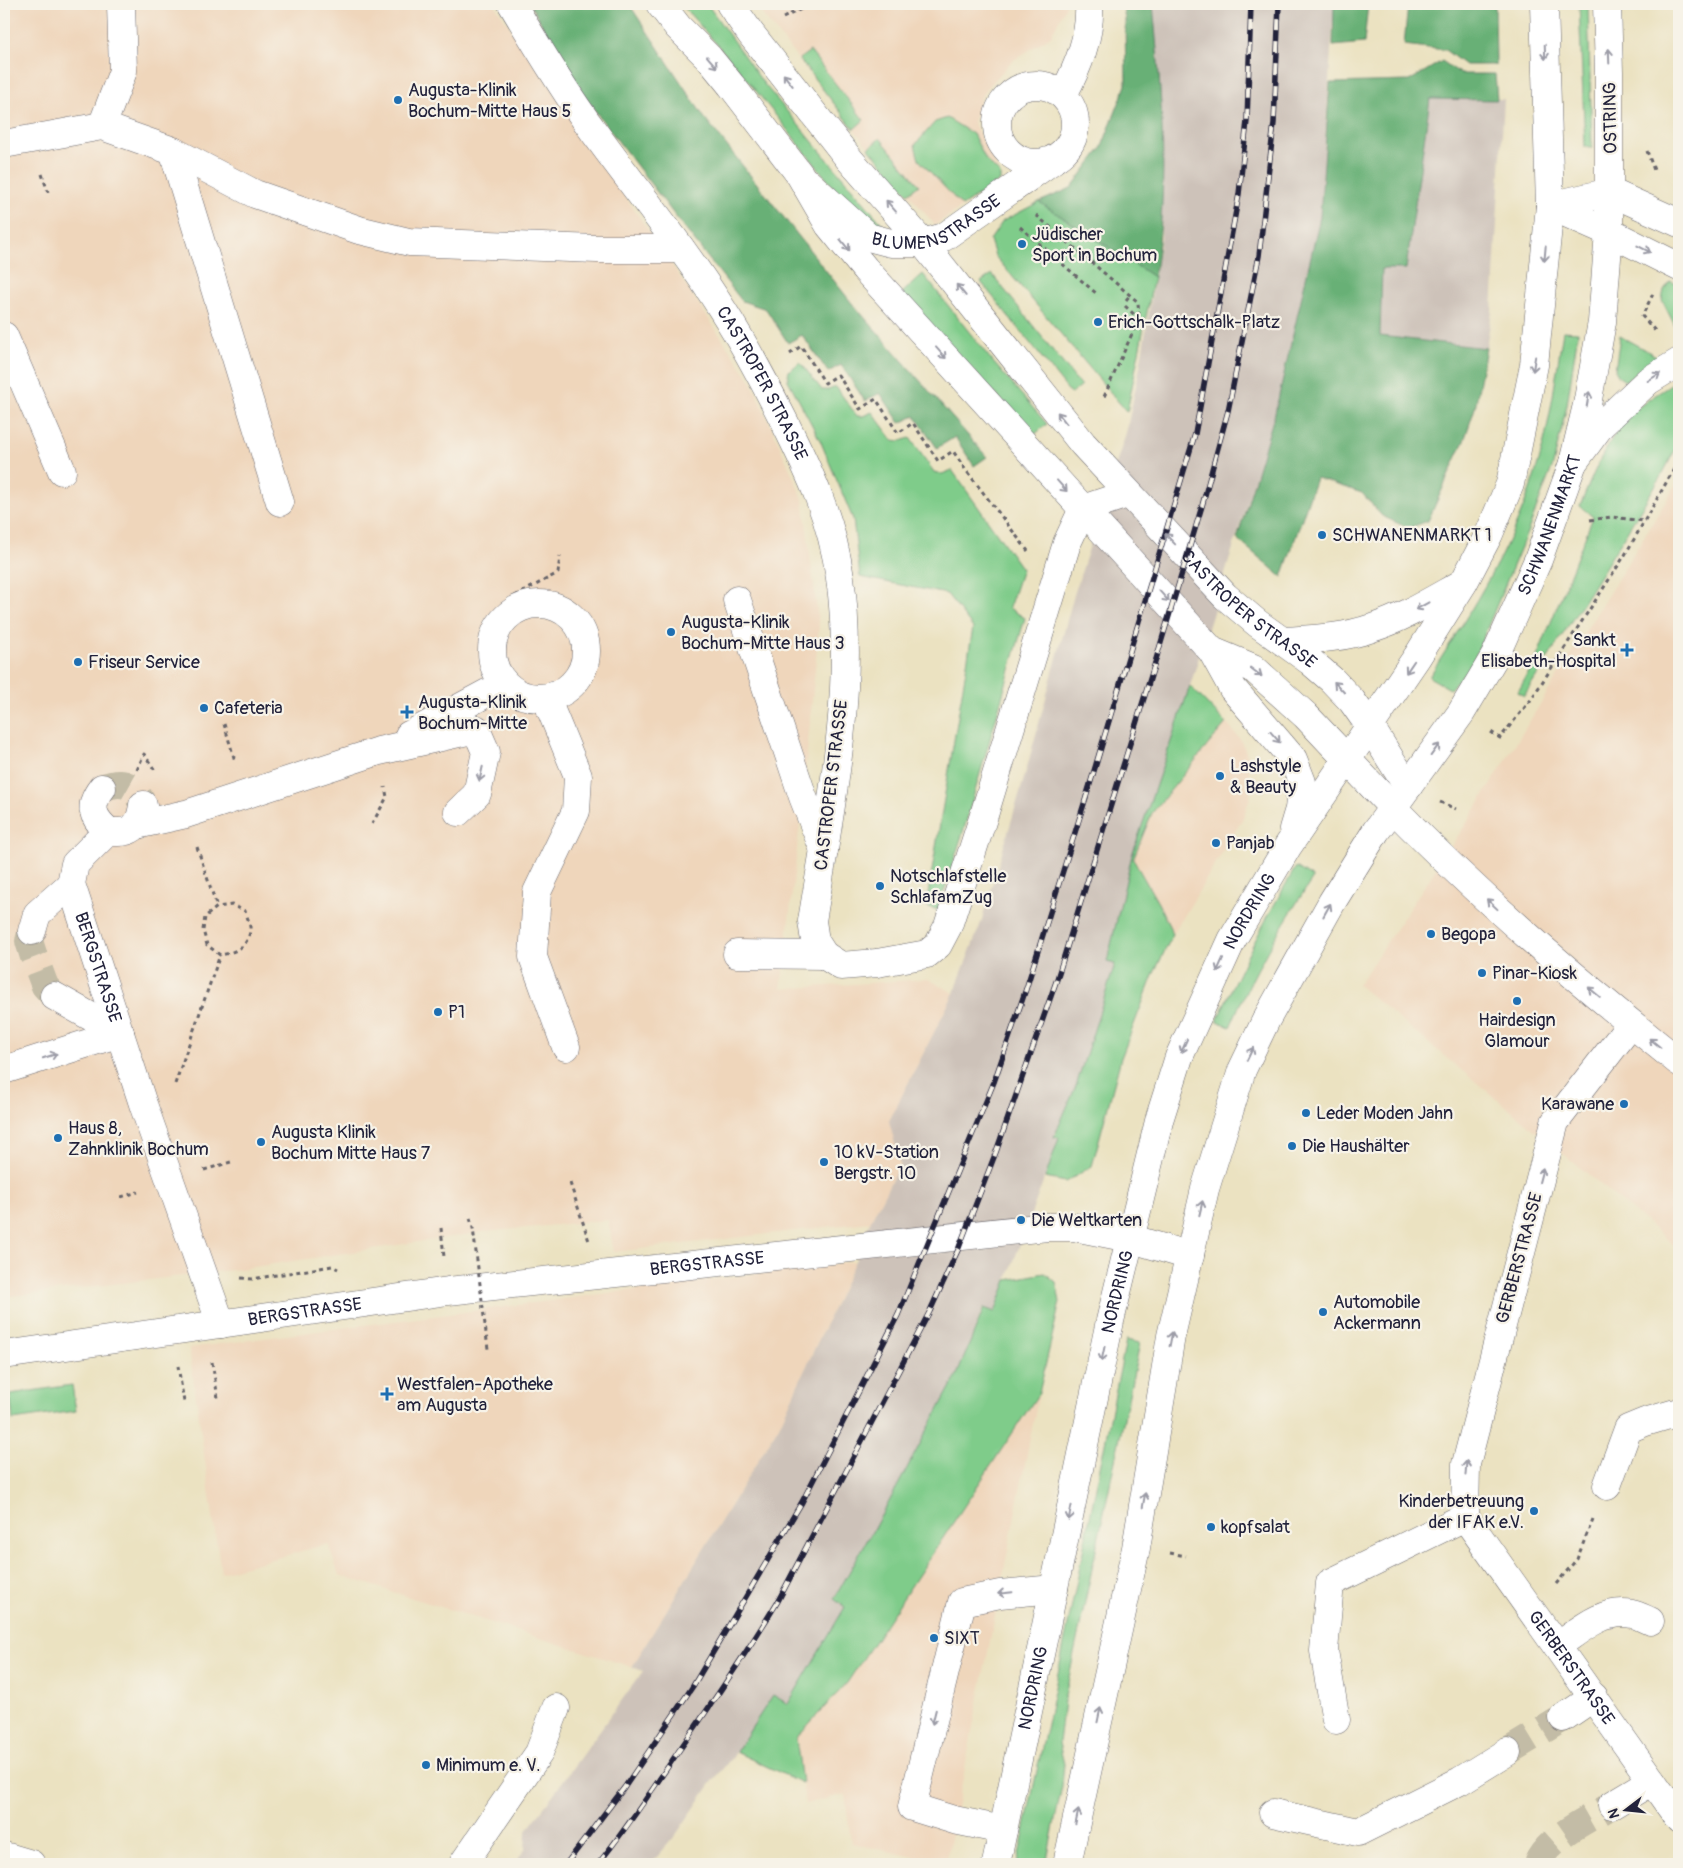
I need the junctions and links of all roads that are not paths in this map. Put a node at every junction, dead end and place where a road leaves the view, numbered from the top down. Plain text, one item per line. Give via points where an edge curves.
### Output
1 (121, 4) edge
2 (512, 4) edge
3 (660, 4) edge
4 (730, 4) edge
5 (1089, 4) edge
6 (1544, 4) edge
7 (1607, 4) edge
8 (1063, 95) junction
9 (102, 126) junction
10 (4, 144) edge
11 (173, 151) junction
12 (1053, 160) junction
13 (800, 175) junction
14 (1610, 192) junction
15 (1550, 206) junction
16 (1679, 223) edge
17 (1610, 232) junction
18 (923, 243) junction
19 (681, 249) junction
20 (1679, 267) edge
21 (4, 336) edge
22 (1679, 362) edge
23 (1573, 463) junction
24 (62, 471) dead end
25 (1127, 494) junction
26 (280, 502) dead end
27 (1083, 509) junction
28 (1464, 582) junction
29 (737, 600) dead end
30 (1284, 641) junction
31 (1212, 650) junction
32 (500, 692) junction
33 (546, 698) junction
34 (1369, 725) junction
35 (379, 751) junction
36 (1347, 760) junction
37 (1408, 786) junction
38 (102, 788) dead end
39 (1392, 808) junction
40 (458, 812) dead end
41 (108, 831) junction
42 (1428, 844) junction
43 (1288, 846) junction
44 (824, 850) junction
45 (73, 874) junction
46 (32, 930) tunnel mouth
47 (737, 954) dead end
48 (824, 955) junction
49 (54, 996) tunnel mouth
50 (1631, 1024) junction
51 (120, 1033) junction
52 (566, 1048) dead end
53 (1679, 1062) edge
54 (4, 1070) edge
55 (1129, 1238) junction
56 (1190, 1256) junction
57 (222, 1324) junction
58 (4, 1355) edge
59 (1679, 1412) edge
60 (1607, 1486) road end
61 (1465, 1517) junction
62 (1054, 1589) junction
63 (1650, 1621) dead end
64 (1557, 1646) junction
65 (1594, 1698) junction
66 (556, 1708) dead end
67 (1563, 1718) tunnel mouth
68 (1336, 1720) dead end
69 (1507, 1752) tunnel mouth
70 (1652, 1781) junction
71 (1612, 1805) tunnel mouth
72 (1273, 1813) dead end
73 (1679, 1819) edge
74 (1003, 1830) junction
75 (4, 1856) edge
76 (31, 1864) edge
77 (463, 1864) edge
78 (996, 1864) edge
79 (1067, 1864) edge

1 - 9 main road via 123,71
2 - 19 main road, CASTROPER STRASSE via 577,108
3 -> 13 main road via 732,86
18 -> 4 main road, CASTROPER STRASSE via 850,160
5 - 8 main road via 1090,17 1079,65
6 -> 15 main road
14 -> 7 main road, OSTRING
8 - 12 main road, BLUMENSTRASSE via 1074,115 1074,134 1065,151
8 - 12 main road via 1050,87 1030,85 1013,92 1001,106 997,119 1003,145 1017,158 1036,163
9 - 10 main road
9 - 11 main road
11 - 19 main road via 255,194 359,230 409,242
11 - 26 main road
12 - 18 main road, BLUMENSTRASSE via 944,237
13 - 18 main road, BLUMENSTRASSE via 868,237 891,243
13 -> 27 main road via 829,225 865,269
14 - 15 main road
14 - 16 main road
14 - 17 main road, OSTRING
15 - 17 main road
15 -> 28 main road via 1534,365 1510,484
17 -> 20 main road
23 -> 17 main road, SCHWANENMARKT via 1602,322
25 -> 18 main road, CASTROPER STRASSE via 1083,444
19 - 44 main road, CASTROPER STRASSE via 765,381 811,475 831,532 840,578 843,690 837,768
21 - 24 main road
23 -> 22 main road via 1608,418 1648,380
37 -> 23 main road, SCHWANENMARKT via 1461,712 1495,656 1549,533
25 - 27 main road
30 -> 25 main road, CASTROPER STRASSE via 1225,596
27 -> 31 main road
27 - 48 main road via 1067,543 984,815 948,926 938,945 927,954 841,966
28 -> 30 main road via 1374,628 1332,637
28 -> 34 main road
29 - 44 main road
34 -> 30 main road, CASTROPER STRASSE via 1332,680
31 -> 36 main road via 1253,668 1305,715
31 -> 43 main road via 1233,689 1293,758 1302,782 1299,808
32 - 33 main road
32 - 33 main road via 499,676 492,660 493,639 502,621 528,604 546,604 568,612 580,627 586,645 586,659 581,674 567,690
32 - 35 main road
33 - 52 main road via 578,776 576,811 537,892 533,957
34 - 36 main road, NORDRING
34 - 37 main road
35 -> 40 main road via 476,730 486,752 477,794
35 - 41 main road via 186,814 139,815 130,831
36 - 39 main road
36 - 43 main road, NORDRING
37 - 39 main road
37 - 42 main road via 1425,826
38 - 41 main road via 93,807 97,821
39 - 42 main road
56 -> 39 main road via 1205,1189 1242,1070 1332,902
41 - 45 main road
50 -> 42 main road via 1528,937
43 -> 55 main road, NORDRING via 1232,940 1179,1057
44 - 48 main road, CASTROPER STRASSE via 812,921 815,941
45 - 46 main road via 37,914
45 - 51 main road, BERGSTRASSE
47 - 48 main road
49 - 51 main road
53 -> 50 main road
61 -> 50 main road, GERBERSTRASSE via 1466,1464 1555,1122
54 -> 51 main road
51 - 57 main road, BERGSTRASSE
55 - 56 main road, BERGSTRASSE
55 - 57 main road, BERGSTRASSE via 1074,1227 1047,1228 448,1290
55 -> 62 main road, NORDRING
79 -> 56 main road via 1136,1548 1171,1336
57 - 58 main road, BERGSTRASSE
59 - 60 main road via 1628,1429
61 - 64 main road, GERBERSTRASSE
61 - 68 main road via 1330,1583 1324,1651
62 - 74 main road, NORDRING
62 -> 74 main road via 1000,1594 962,1602 912,1807
63 - 64 main road via 1631,1614 1608,1615
64 - 65 main road, GERBERSTRASSE
65 - 67 main road
65 - 70 main road, GERBERSTRASSE
66 - 77 main road via 539,1753
69 - 72 main road via 1460,1781 1358,1832
70 - 71 main road
70 - 73 main road, GERBERSTRASSE
74 - 78 main road, NORDRING
75 - 76 main road

